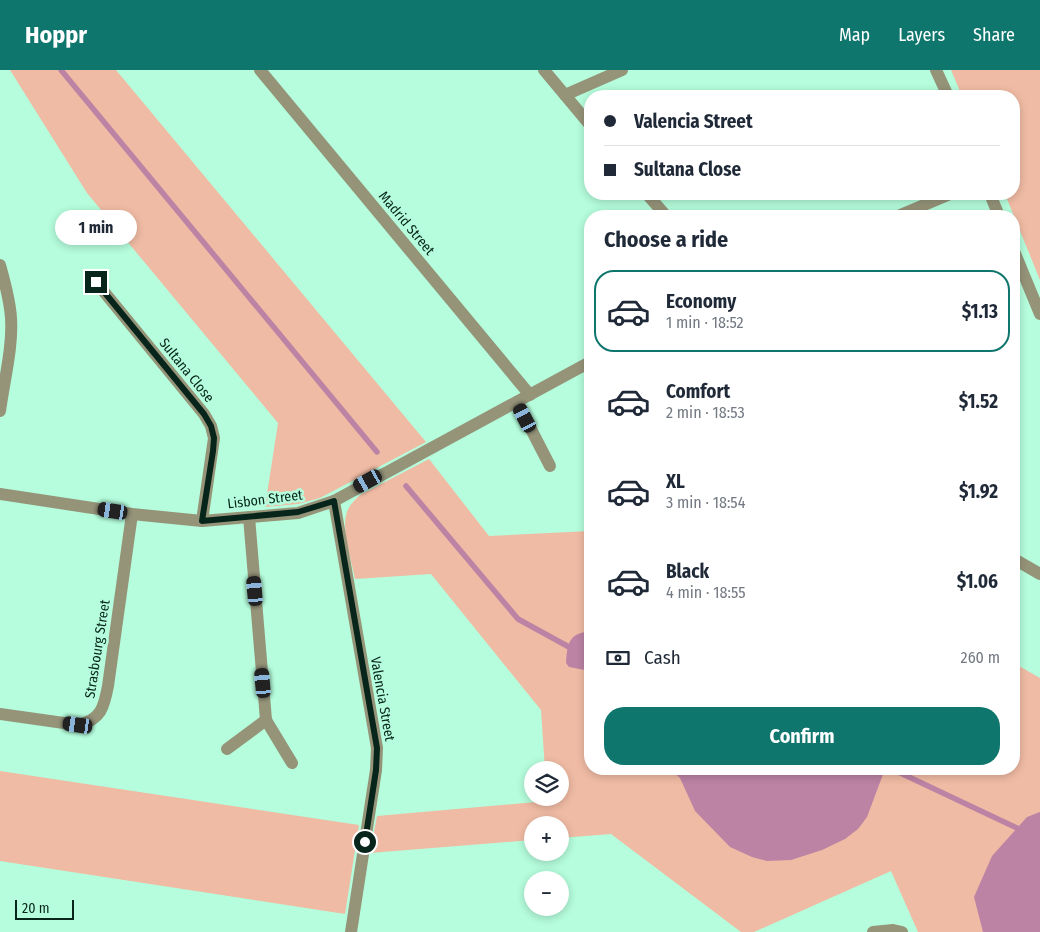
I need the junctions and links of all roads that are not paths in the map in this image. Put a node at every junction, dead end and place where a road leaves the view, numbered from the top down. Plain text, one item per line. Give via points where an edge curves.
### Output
1 (260, 70) edge
2 (544, 70) edge
3 (622, 70) edge
4 (936, 70) edge
5 (945, 90) edge
6 (565, 96) junction
7 (584, 118) edge
8 (652, 200) edge
9 (936, 200) edge
10 (661, 210) edge
11 (912, 210) edge
12 (0, 265) edge
13 (1020, 266) edge
14 (96, 282) dead end
15 (1040, 314) edge
16 (584, 365) edge
17 (530, 395) junction
18 (517, 402) junction
19 (0, 410) edge
20 (550, 466) dead end
21 (0, 494) edge
22 (334, 501) junction
23 (132, 514) junction
24 (249, 517) junction
25 (202, 521) junction
26 (1020, 562) edge
27 (1040, 574) edge
28 (0, 714) edge
29 (266, 720) junction
30 (226, 750) dead end
31 (292, 763) dead end
32 (351, 932) edge
33 (873, 932) edge
34 (902, 932) edge

1 - 17 street, Madrid Street
2 - 6 street
3 - 6 street
4 - 5 street
6 - 7 street
8 - 10 street
9 - 11 street
12 - 19 street via 12,319
13 - 15 street
14 - 25 street, Sultana Close via 211,426 213,451
16 - 17 street, Lisbon Street
17 - 18 street, Lisbon Street
18 - 20 street
18 - 22 street, Lisbon Street
21 - 23 street, Lisbon Street
22 - 24 street, Lisbon Street via 298,512
22 - 32 street, Valencia Street via 377,748
23 - 25 street, Lisbon Street
23 - 28 street, Strasbourg Street via 103,708 88,723 78,725
24 - 25 street, Lisbon Street
24 - 29 street
26 - 27 street
29 - 30 street
29 - 31 street
33 - 34 street

